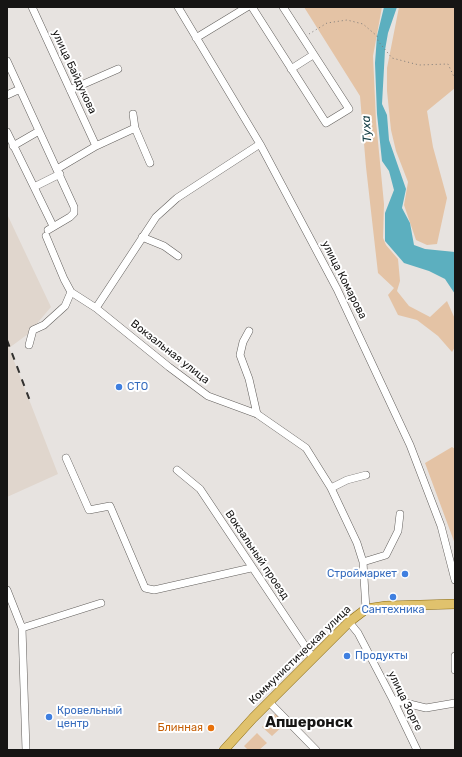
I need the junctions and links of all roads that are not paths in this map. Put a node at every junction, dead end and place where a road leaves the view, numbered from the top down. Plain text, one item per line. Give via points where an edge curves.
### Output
1 (32, 7) edge
2 (178, 7) edge
3 (248, 7) edge
4 (252, 7) edge
5 (283, 7) edge
6 (196, 38) junction
7 (313, 55) junction
8 (7, 60) edge
9 (118, 69) dead end
10 (291, 69) junction
11 (20, 89) junction
12 (70, 90) junction
13 (7, 96) edge
14 (133, 114) dead end
15 (135, 128) junction
16 (39, 131) junction
17 (7, 132) edge
18 (260, 144) junction
19 (13, 146) junction
20 (96, 146) junction
21 (150, 163) dead end
22 (58, 171) junction
23 (34, 187) junction
24 (49, 231) junction
25 (142, 237) junction
26 (178, 256) dead end
27 (71, 292) junction
28 (96, 308) junction
29 (249, 331) dead end
30 (29, 345) dead end
31 (257, 414) junction
32 (66, 458) dead end
33 (177, 470) dead end
34 (366, 475) dead end
35 (331, 488) junction
36 (400, 514) dead end
37 (363, 562) junction
38 (252, 568) junction
39 (455, 580) edge
40 (7, 590) edge
41 (101, 603) dead end
42 (455, 604) edge
43 (366, 608) junction
44 (349, 622) junction
45 (22, 628) junction
46 (454, 656) edge
47 (313, 658) junction
48 (455, 670) edge
49 (393, 700) junction
50 (269, 702) junction
51 (455, 703) edge
52 (26, 750) edge
53 (224, 750) edge
54 (316, 750) edge
55 (417, 750) edge

1 - 12 street, улица Байдукова
2 - 6 street, улица Комарова
3 - 6 street
4 - 10 street
5 - 7 street
6 - 18 street, улица Комарова
7 - 10 street
7 - 10 street via 349,108 326,123
8 - 11 street
9 - 12 street
11 - 13 street
11 - 16 street
12 - 20 street, улица Байдукова
14 - 15 street
15 - 20 street
15 - 21 street
16 - 19 street
16 - 22 street
17 - 19 street
18 - 25 street via 177,198 156,217
18 - 39 street, улица Комарова via 337,289 410,444 440,526
19 - 23 street
20 - 22 street
22 - 23 street
22 - 24 street via 74,207 74,213
23 - 24 street
24 - 27 street
25 - 26 street via 164,246
25 - 28 street
27 - 28 street, Вокзальная улица
27 - 30 street via 65,306 44,325 33,330
28 - 31 street, Вокзальная улица via 208,396
29 - 31 street via 240,355 249,379
31 - 35 street, Вокзальная улица via 306,448
32 - 38 street via 89,510 110,506 145,588 154,590
33 - 38 street, Вокзальный проезд via 200,489
34 - 35 street
35 - 37 street, Вокзальная улица via 357,542
36 - 37 street via 398,531 386,555
37 - 43 street, Вокзальная улица
38 - 47 street, Вокзальный проезд
40 - 45 street
41 - 45 street
42 - 43 main road, Коммунистическая улица
43 - 44 main road, Коммунистическая улица
44 - 47 main road, Коммунистическая улица
44 - 49 street, улица Зорге via 358,633
45 - 52 street
46 - 48 street
47 - 50 main road, Коммунистическая улица
49 - 51 street via 426,708
49 - 55 street, улица Зорге
50 - 53 main road, Коммунистическая улица
50 - 54 street

